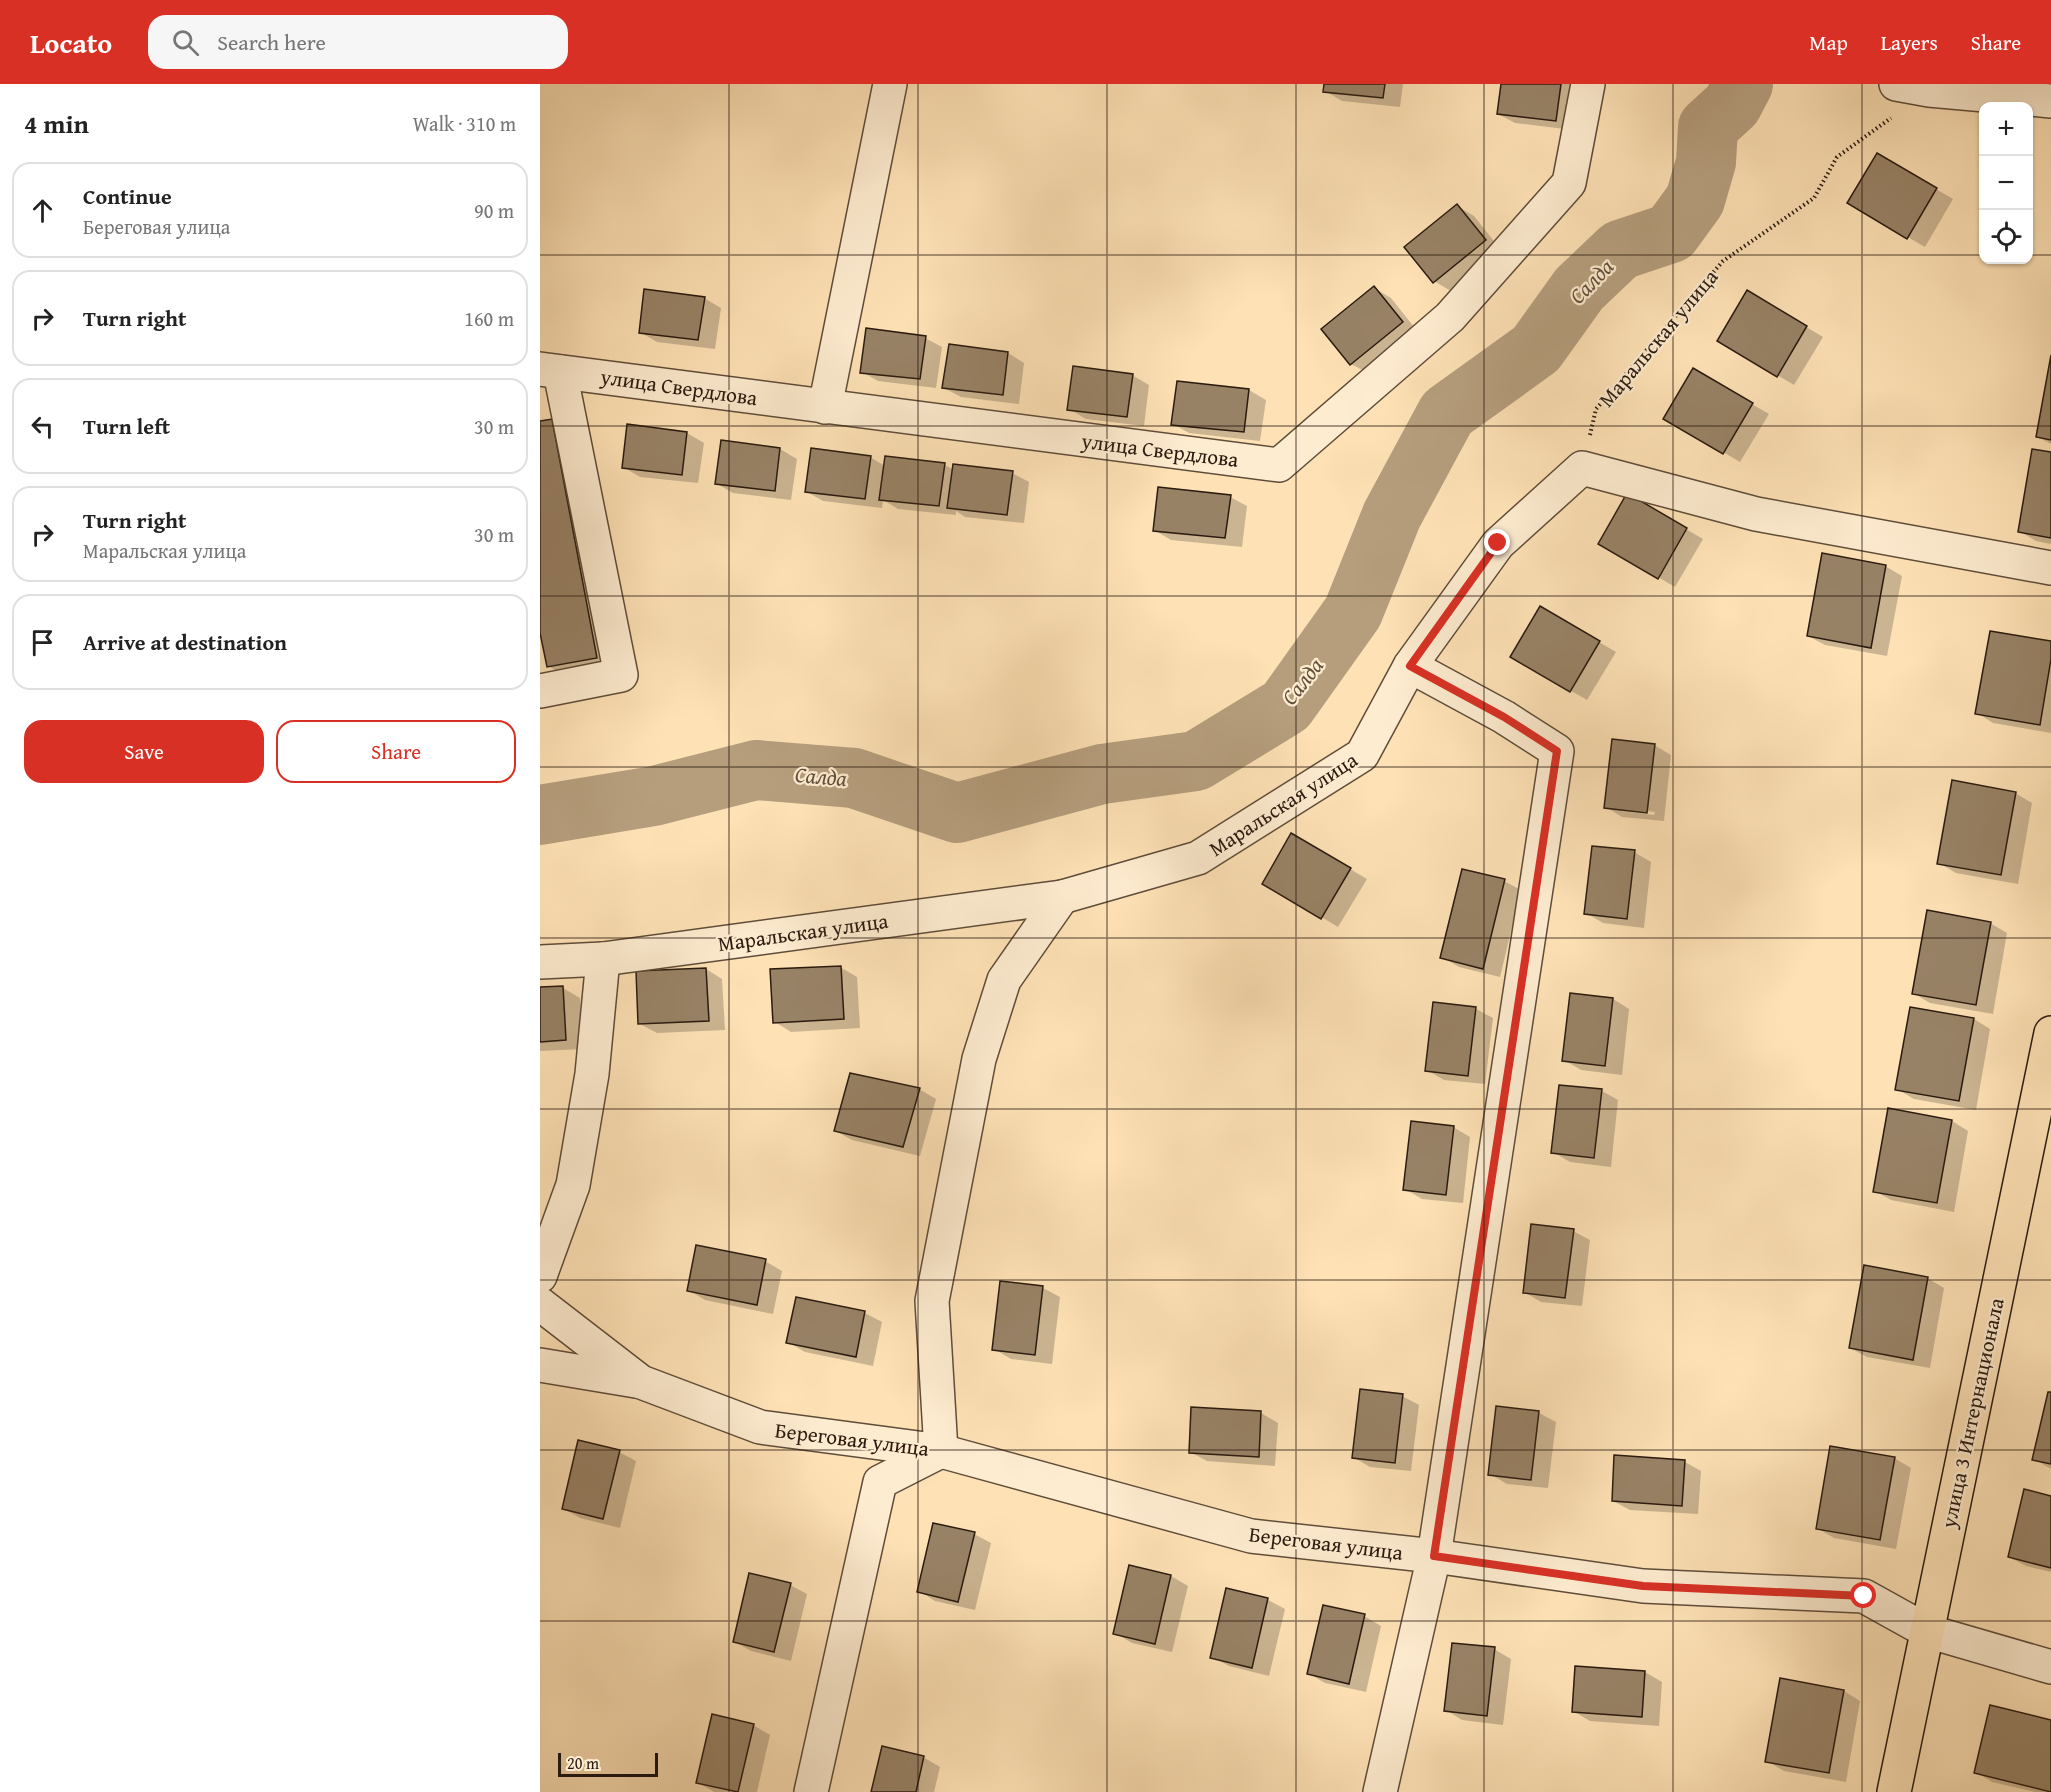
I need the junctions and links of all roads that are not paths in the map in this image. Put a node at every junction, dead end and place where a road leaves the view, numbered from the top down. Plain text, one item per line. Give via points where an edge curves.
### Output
1 (890, 84) edge
2 (1588, 84) edge
3 (1896, 84) edge
4 (2051, 101) edge
5 (550, 370) edge
6 (825, 407) junction
7 (2051, 568) edge
8 (1410, 666) junction
9 (540, 691) edge
10 (1062, 897) junction
11 (603, 959) junction
12 (540, 962) edge
13 (2051, 1033) edge
14 (540, 1275) edge
15 (540, 1304) edge
16 (540, 1365) edge
17 (641, 1382) junction
18 (940, 1451) junction
19 (1434, 1556) junction
20 (1927, 1631) junction
21 (2051, 1667) edge
22 (811, 1792) edge
23 (1380, 1792) edge
24 (1894, 1792) edge

1 - 6 street
2 - 6 street, улица Свердлова via 1569,183 1450,316 1279,465
3 - 4 street
5 - 6 street, улица Свердлова
5 - 9 street via 621,675
7 - 8 street, Маральская улица via 1756,514 1581,468 1498,543
8 - 10 street, Маральская улица via 1362,755 1198,858
8 - 19 street via 1557,751
10 - 11 street, Маральская улица
10 - 18 street via 1004,980 979,1059 932,1301
11 - 12 street, Маральская улица
11 - 14 street via 592,1074 573,1185
13 - 20 main road, улица 3 Интернационала
15 - 17 street, Береговая улица
16 - 17 street, Береговая улица
17 - 18 street, Береговая улица via 760,1427
18 - 19 street, Береговая улица via 1251,1536
18 - 22 street via 880,1482
19 - 20 street, Береговая улица via 1643,1586 1864,1596
19 - 23 street
20 - 21 street, Береговая улица
20 - 24 main road, улица 3 Интернационала

